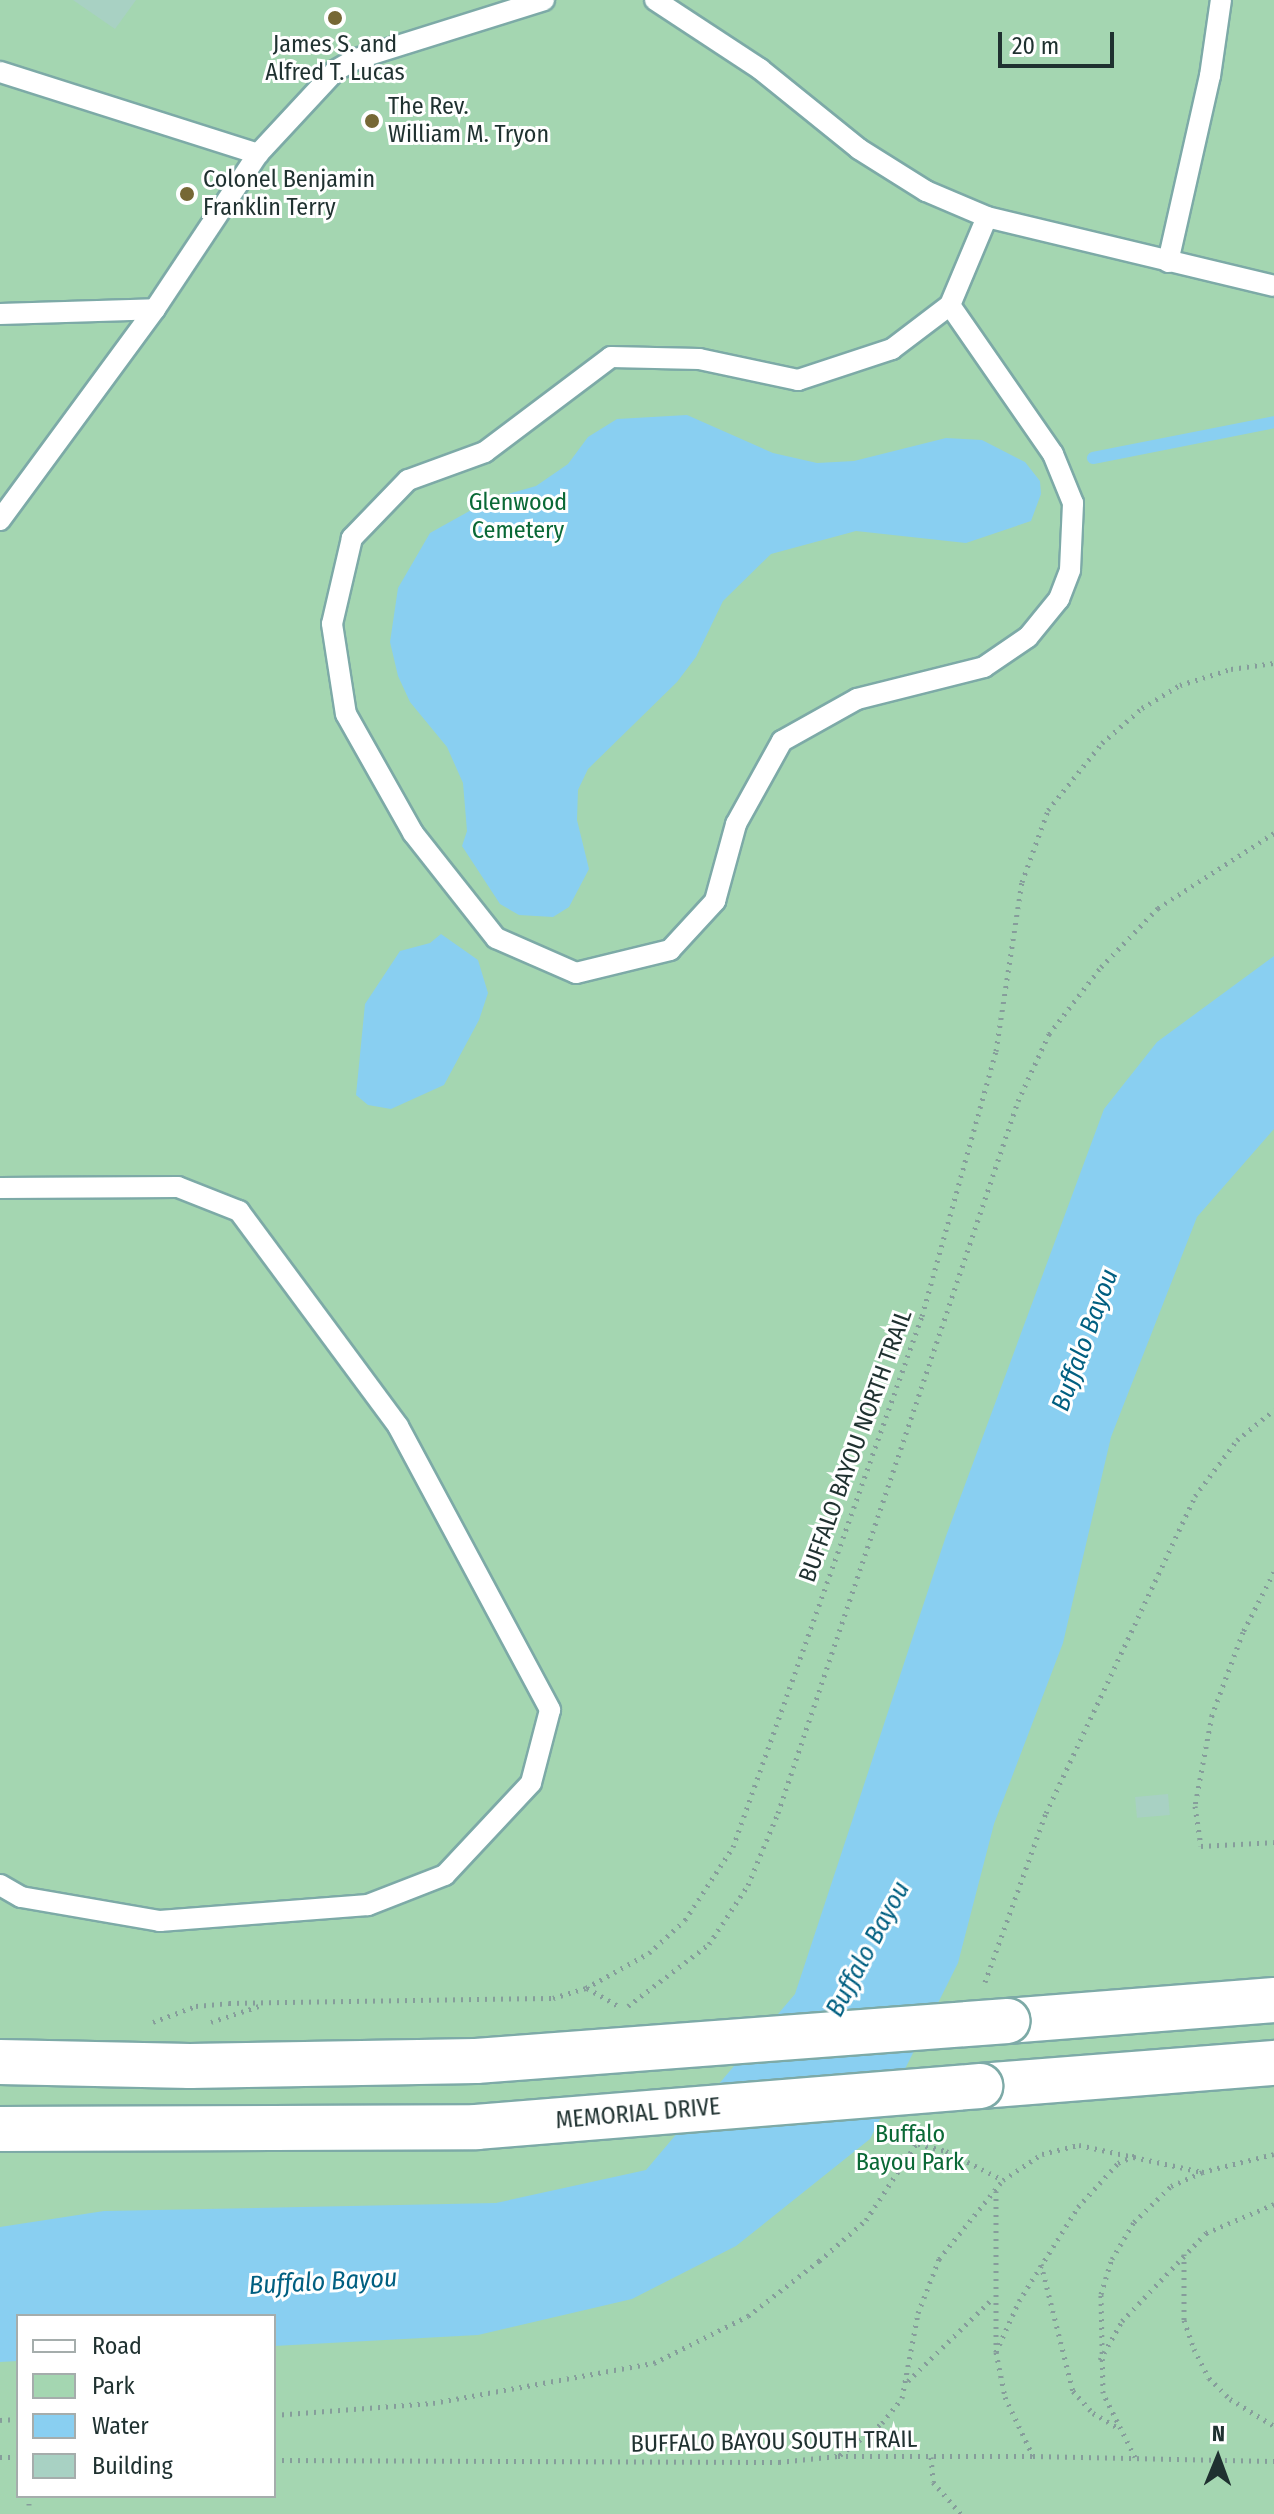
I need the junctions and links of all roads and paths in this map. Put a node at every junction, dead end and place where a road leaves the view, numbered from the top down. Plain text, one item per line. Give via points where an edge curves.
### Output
1 (544, 0) edge
2 (655, 0) edge
3 (1221, 0) edge
4 (0, 72) edge
5 (258, 154) junction
6 (987, 217) junction
7 (1168, 262) junction
8 (1269, 282) edge
9 (950, 305) junction
10 (155, 309) junction
11 (0, 314) edge
12 (4, 509) edge
13 (1274, 663) edge
14 (1274, 833) edge
15 (0, 1188) edge
16 (1274, 1410) edge
17 (1274, 1572) edge
18 (1147, 1593) dead end
19 (1274, 1842) edge
20 (0, 1885) edge
21 (586, 1988) junction
22 (1274, 2000) edge
23 (267, 2004) dead end
24 (0, 2062) edge
25 (1274, 2063) edge
26 (0, 2129) edge
27 (918, 2144) dead end
28 (1138, 2154) junction
29 (1274, 2154) edge
30 (1202, 2172) junction
31 (1003, 2180) junction
32 (996, 2190) junction
33 (1274, 2204) edge
34 (1184, 2253) junction
35 (1041, 2263) junction
36 (994, 2297) junction
37 (996, 2352) junction
38 (1099, 2361) junction
39 (908, 2382) junction
40 (1274, 2426) edge
41 (1119, 2429) junction
42 (838, 2456) junction
43 (1033, 2456) junction
44 (931, 2457) junction
45 (1136, 2458) junction
46 (276, 2460) edge
47 (1274, 2461) edge
48 (29, 2498) edge
49 (29, 2505) dead end
50 (961, 2514) edge

1 - 5 lane via 356,59 335,71
2 - 6 lane via 760,69 859,149 926,191
3 - 7 lane via 1210,76
4 - 5 lane
5 - 10 lane
6 - 7 lane
6 - 9 lane
7 - 8 lane
9 - 9 lane via 1053,454 1073,503 1070,570 1059,599 1028,637 984,667 857,699 782,741 736,824 715,901 670,950 576,973 496,938 413,833 346,714 332,624 352,538 408,480 485,452 611,357 699,359 798,380 892,349
10 - 11 lane
10 - 12 lane
13 - 21 path, BUFFALO BAYOU NORTH TRAIL via 1180,685 1142,708 1102,743 1048,810 1025,867 996,1051 922,1316 733,1847 685,1920 649,1953
14 - 21 path via 1158,908 1101,967 1049,1034 1018,1101 784,1798 748,1885 709,1944 624,2009
15 - 20 lane via 178,1187 239,1211 398,1426 550,1710 531,1783 445,1875 368,1905 160,1921 21,1897
16 - 18 path via 1237,1440 1195,1496
17 - 19 path via 1243,1632 1212,1715 1195,1806 1201,1846
21 - 23 path, BUFFALO BAYOU NORTH TRAIL via 516,2001
22 - 24 main road, bridge via 476,2061 190,2066
25 - 26 main road, MEMORIAL DRIVE, bridge via 476,2127
27 - 31 path via 946,2151
28 - 30 path
28 - 31 path via 1096,2145 1070,2146 1042,2154
28 - 35 path via 1104,2176
29 - 30 path
30 - 38 path via 1171,2186 1143,2212 1112,2259 1101,2294
31 - 32 path
32 - 36 path
32 - 39 path via 939,2259 918,2313
33 - 34 path via 1230,2218
34 - 38 path via 1122,2321
34 - 40 path via 1184,2320 1209,2378 1230,2399
35 - 37 path
35 - 41 path via 1073,2391 1093,2413
36 - 37 path
36 - 39 path
37 - 43 path via 1005,2397
38 - 41 path via 1103,2393
39 - 42 path via 882,2423
41 - 45 path
42 - 44 path, BUFFALO BAYOU SOUTH TRAIL
42 - 46 path, BUFFALO BAYOU SOUTH TRAIL via 779,2462
43 - 44 path, BUFFALO BAYOU SOUTH TRAIL
43 - 45 path, BUFFALO BAYOU SOUTH TRAIL
44 - 50 path via 933,2482
45 - 47 path, BUFFALO BAYOU SOUTH TRAIL
48 - 49 path

